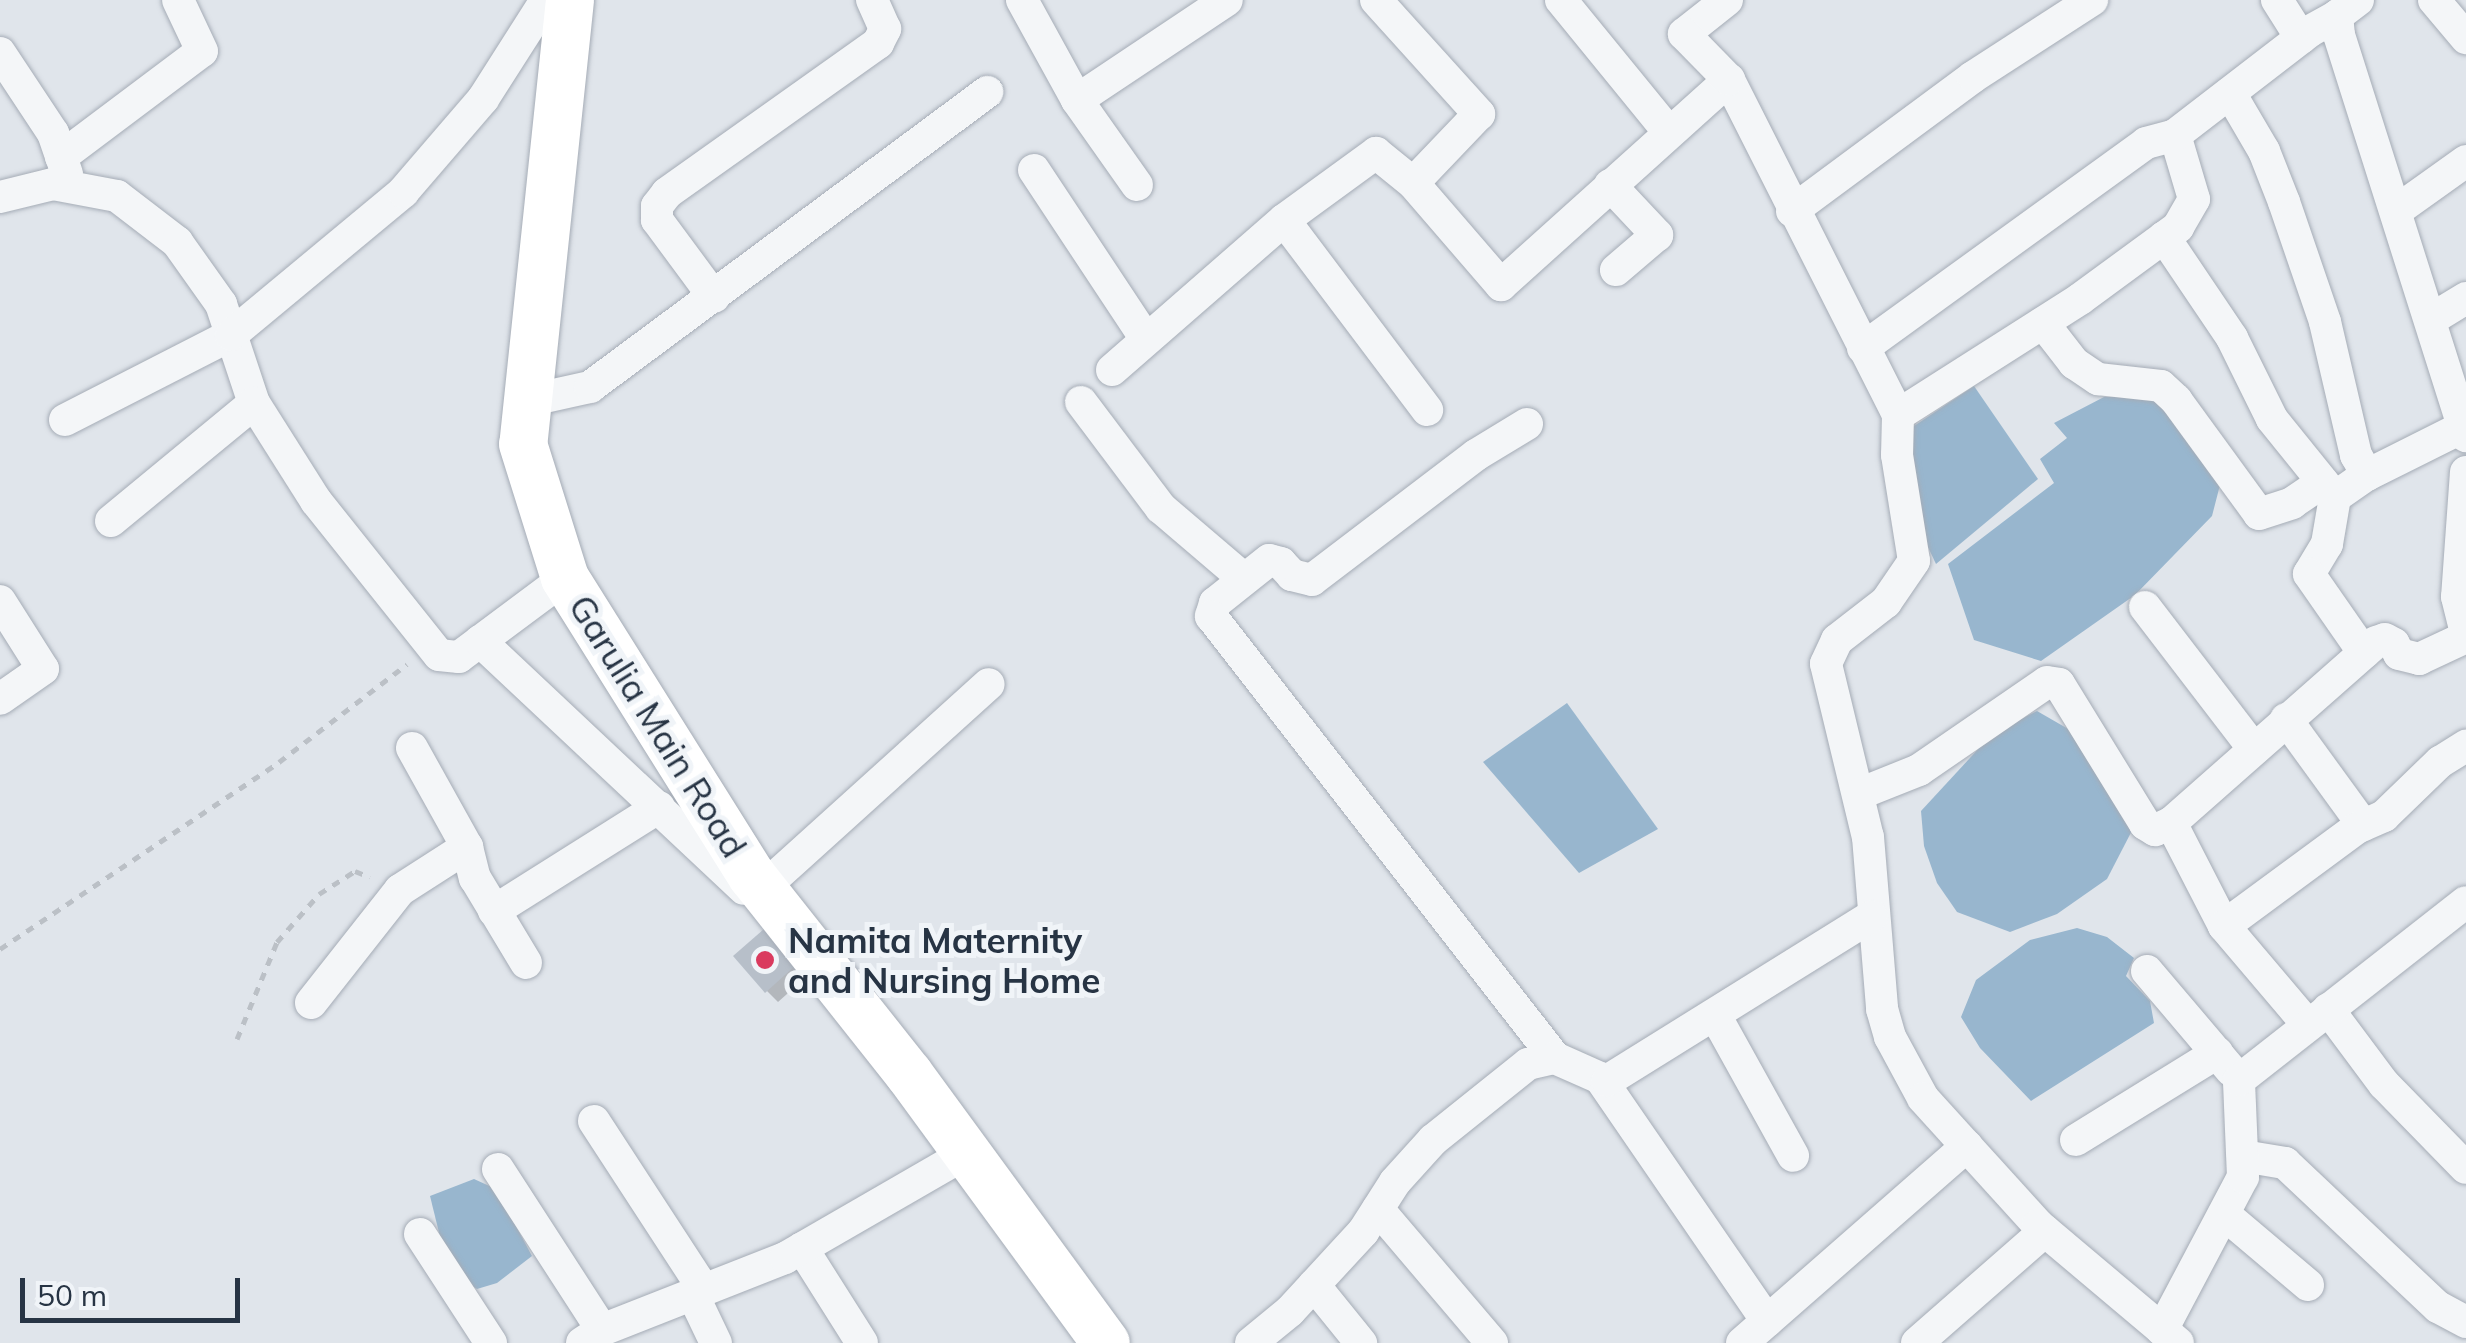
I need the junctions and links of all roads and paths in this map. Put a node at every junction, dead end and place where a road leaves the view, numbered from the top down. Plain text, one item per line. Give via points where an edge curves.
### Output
1 (178, 0) edge
2 (546, 0) edge
3 (570, 0) edge
4 (872, 0) edge
5 (1022, 0) edge
6 (1227, 0) edge
7 (1376, 0) edge
8 (1561, 0) edge
9 (1726, 0) edge
10 (2092, 0) edge
11 (2277, 0) edge
12 (2434, 0) edge
13 (2348, 8) edge
14 (2300, 38) junction
15 (2466, 38) edge
16 (0, 53) edge
17 (1729, 80) junction
18 (986, 92) dead end
19 (2230, 92) junction
20 (1077, 100) junction
21 (1668, 131) junction
22 (2176, 134) junction
23 (61, 156) junction
24 (2466, 160) edge
25 (1034, 170) dead end
26 (1413, 183) junction
27 (1137, 185) dead end
28 (1610, 185) junction
29 (72, 188) junction
30 (0, 197) edge
31 (1792, 210) junction
32 (2396, 211) junction
33 (1284, 220) junction
34 (2164, 237) junction
35 (1616, 270) dead end
36 (714, 297) junction
37 (2466, 298) edge
38 (2430, 320) junction
39 (2043, 323) junction
40 (231, 335) junction
41 (1146, 339) junction
42 (1863, 348) junction
43 (1112, 370) dead end
44 (527, 401) junction
45 (1080, 402) dead end
46 (254, 403) junction
47 (1427, 410) dead end
48 (1898, 416) junction
49 (66, 420) dead end
50 (1527, 424) dead end
51 (2465, 432) edge
52 (2466, 472) edge
53 (2367, 474) junction
54 (2329, 490) junction
55 (111, 520) dead end
56 (565, 578) junction
57 (1244, 579) junction
58 (0, 601) edge
59 (2145, 607) dead end
60 (2466, 636) edge
61 (480, 641) junction
62 (430, 646) junction
63 (2364, 654) junction
64 (989, 684) dead end
65 (0, 698) edge
66 (2286, 719) junction
67 (2466, 746) edge
68 (412, 748) dead end
69 (2254, 749) junction
70 (1859, 794) junction
71 (659, 807) junction
72 (2171, 823) junction
73 (2363, 826) junction
74 (467, 846) junction
75 (400, 890) junction
76 (772, 900) junction
77 (2466, 902) edge
78 (494, 911) junction
79 (1872, 916) junction
80 (2224, 926) junction
81 (0, 949) edge
82 (526, 962) dead end
83 (2147, 970) dead end
84 (312, 1003) dead end
85 (1715, 1015) junction
86 (2318, 1017) junction
87 (238, 1038) dead end
88 (2217, 1053) junction
89 (1555, 1058) junction
90 (1600, 1078) junction
91 (2239, 1080) junction
92 (594, 1121) dead end
93 (2076, 1140) dead end
94 (1967, 1146) junction
95 (2460, 1149) edge
96 (967, 1153) junction
97 (1793, 1156) dead end
98 (2242, 1156) junction
99 (498, 1169) dead end
100 (1378, 1208) junction
101 (2224, 1214) junction
102 (2045, 1231) junction
103 (420, 1234) dead end
104 (802, 1248) junction
105 (1314, 1285) junction
106 (2308, 1286) dead end
107 (699, 1292) junction
108 (1767, 1321) junction
109 (2466, 1322) edge
110 (2170, 1336) edge
111 (592, 1337) edge
112 (491, 1343) edge
113 (716, 1343) edge
114 (862, 1343) edge
115 (1106, 1343) edge
116 (1251, 1343) edge
117 (1361, 1343) edge
118 (1492, 1343) edge
119 (1742, 1343) edge
120 (1918, 1343) edge

1 - 23 street via 202,50
2 - 40 street via 483,99 403,192
3 - 44 street, Garulia Main Road
4 - 36 street via 885,28 878,43 657,206 657,220
5 - 20 street
6 - 20 street
7 - 26 street via 1479,114
8 - 21 street
9 - 17 street via 1684,34
10 - 31 street
11 - 14 street
12 - 15 street
13 - 14 street
13 - 32 street via 2338,35
14 - 19 street
16 - 23 street
17 - 21 street
17 - 31 street
18 - 36 street
19 - 22 street
19 - 53 street via 2284,202
20 - 27 street
21 - 28 street
22 - 34 street via 2194,199
22 - 42 street via 2146,143
23 - 29 street
24 - 32 street
25 - 41 street
26 - 28 street via 1501,285
26 - 33 street via 1376,152
28 - 35 street via 1657,235
29 - 30 street via 53,184
29 - 40 street via 118,196 178,242 221,304
31 - 42 street
32 - 38 street
33 - 41 street
33 - 47 street
34 - 39 street
34 - 54 street via 2232,338 2272,419
36 - 44 street via 590,387
37 - 38 street
38 - 51 street
39 - 48 street
39 - 54 street via 2074,363 2098,380 2161,386 2259,514
40 - 46 street
40 - 49 street
41 - 43 street
42 - 48 street
44 - 56 street, Garulia Main Road via 523,444
45 - 57 street via 1161,508
46 - 55 street
46 - 62 street via 316,500
48 - 70 street via 1897,456 1914,561 1877,612 1837,640 1826,664
50 - 57 street via 1476,454 1312,580 1269,560
51 - 53 street
52 - 60 street via 2457,596
53 - 54 street
54 - 63 street via 2326,544 2309,574
56 - 61 street
56 - 76 street, Garulia Main Road
57 - 89 street via 1215,603 1211,616 1217,628
58 - 65 street via 42,669
59 - 69 street
60 - 63 street via 2418,659 2399,654 2385,639
61 - 62 street via 450,658
61 - 71 street
62 - 81 path via 279,762
63 - 66 street
64 - 76 street
66 - 69 street
66 - 73 street
67 - 73 street
68 - 74 street
69 - 72 street
70 - 72 street via 1919,770 2047,682 2058,684 2146,824 2155,830
70 - 79 street
71 - 76 street via 754,899
71 - 78 street
72 - 80 street
73 - 80 street
74 - 75 street
74 - 78 street
75 - 84 street
75 - 87 path via 355,871 319,894 276,942
76 - 96 street, Garulia Main Road
77 - 86 street
78 - 82 street
79 - 85 street
79 - 94 street via 1890,1037 1923,1098
80 - 86 street
83 - 88 street
85 - 90 street via 1607,1081
85 - 97 street
86 - 91 street
86 - 95 street
88 - 91 street
88 - 93 street
89 - 90 street
89 - 100 street via 1528,1064 1433,1140
90 - 108 street
91 - 98 street
92 - 107 street
94 - 102 street
94 - 108 street
96 - 104 street
96 - 115 street, Garulia Main Road
98 - 101 street via 2243,1177
98 - 109 street via 2285,1163 2438,1306
99 - 111 street
100 - 105 street
100 - 118 street
101 - 106 street
101 - 110 street
102 - 110 street
102 - 120 street
103 - 112 street
104 - 107 street
104 - 114 street
105 - 116 street
105 - 117 street
107 - 111 street
107 - 113 street
108 - 119 street

